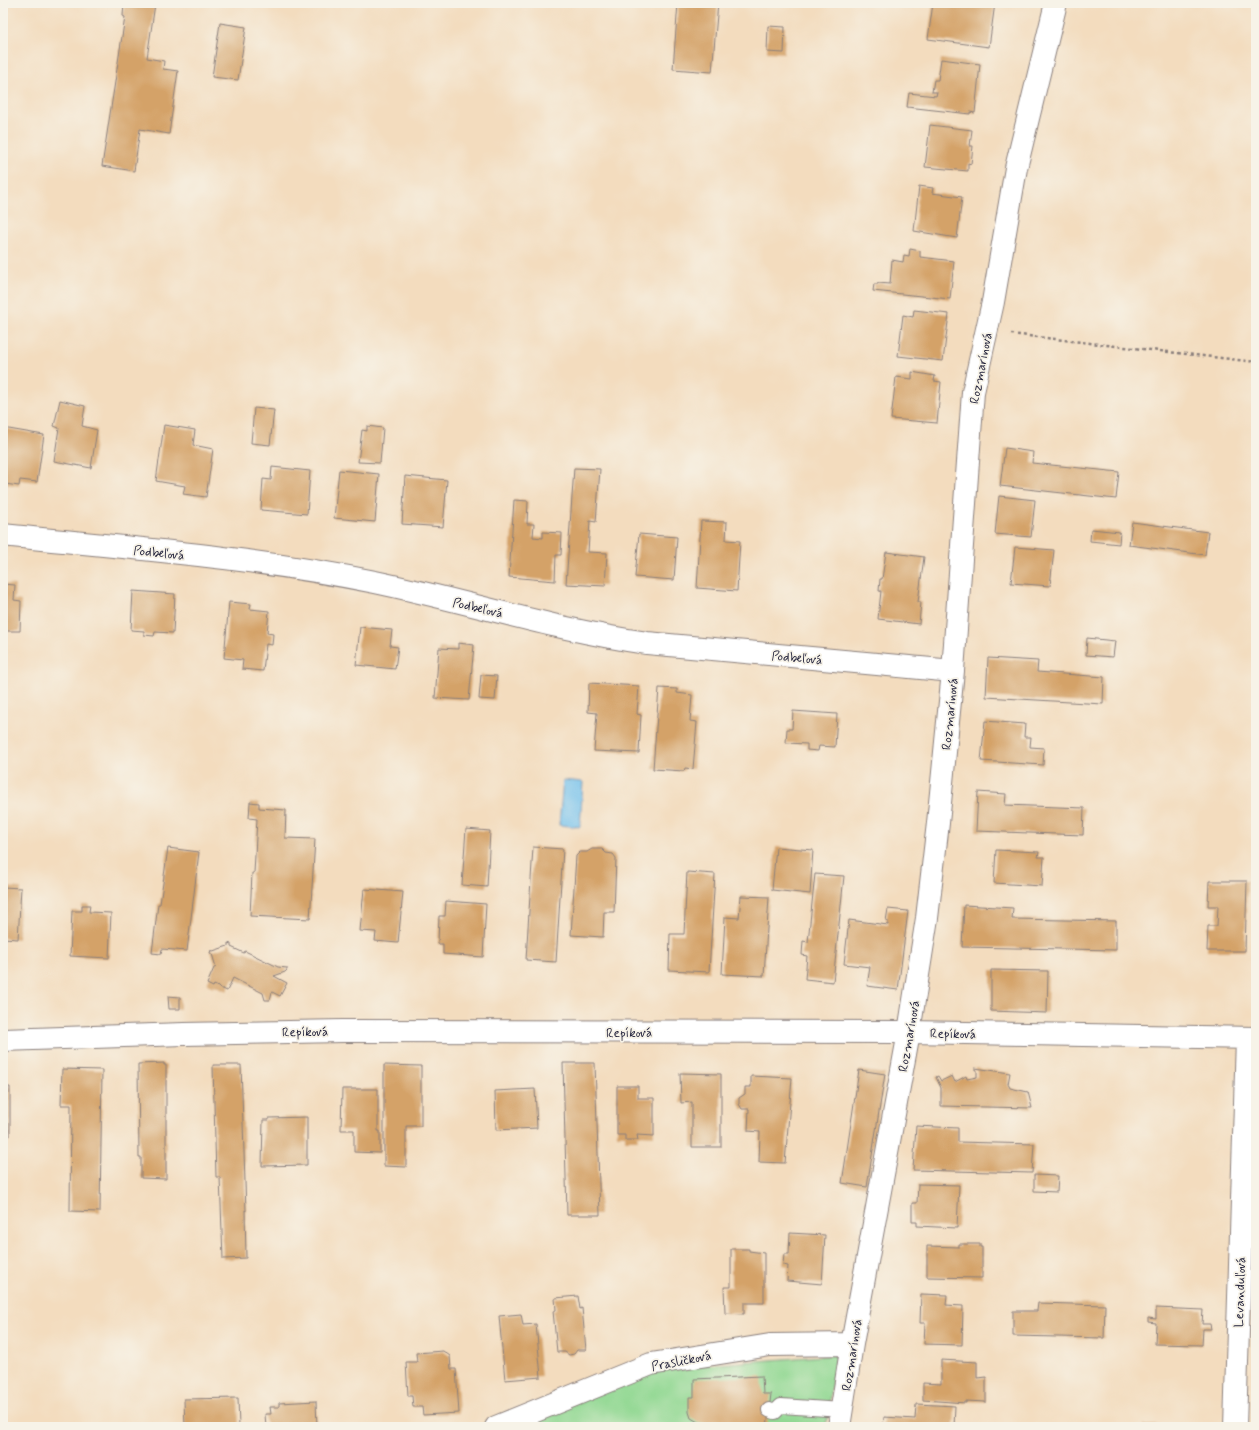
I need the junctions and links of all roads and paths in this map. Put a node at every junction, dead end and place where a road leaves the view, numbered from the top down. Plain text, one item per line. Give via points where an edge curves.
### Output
1 (1056, 3) edge
2 (987, 332) junction
3 (1256, 362) edge
4 (3, 535) edge
5 (953, 671) junction
6 (909, 1032) junction
7 (1252, 1038) edge
8 (3, 1040) edge
9 (852, 1344) junction
10 (769, 1410) dead end
11 (841, 1418) edge
12 (496, 1427) edge
13 (1235, 1427) edge

1 - 2 street, Rozmarínová via 1016,168
2 - 3 path
2 - 5 street, Rozmarínová via 973,392
4 - 5 street, Podbeľová via 262,563 374,582 605,637
5 - 6 street, Rozmarínová via 927,918
6 - 7 street, Repíková
6 - 8 street, Repíková via 343,1031
6 - 9 street, Rozmarínová
7 - 13 street, Levanduľová
9 - 11 street, Rozmarínová
9 - 12 street, Prasličková via 770,1344 651,1364
10 - 11 lane via 775,1412 781,1406

